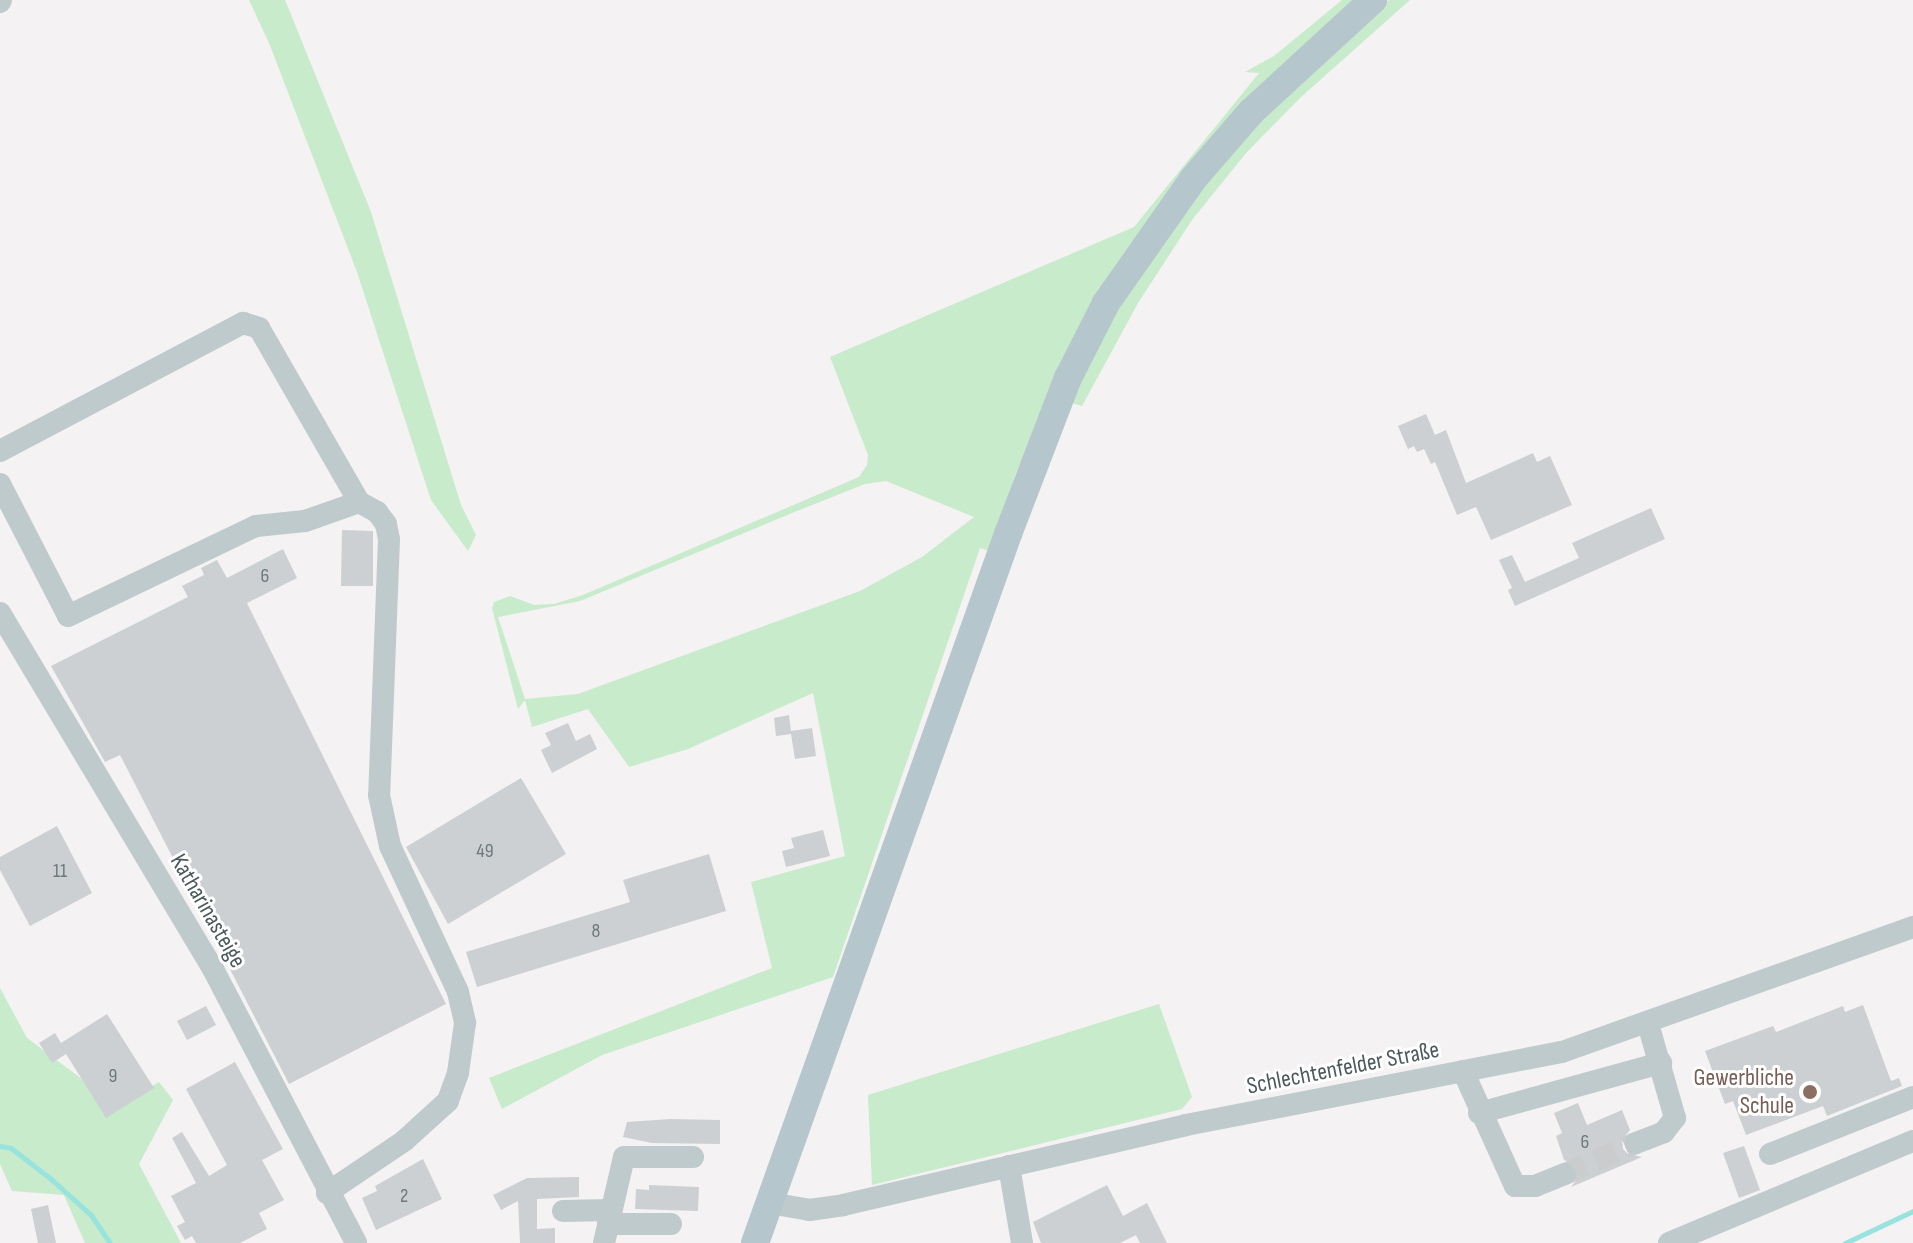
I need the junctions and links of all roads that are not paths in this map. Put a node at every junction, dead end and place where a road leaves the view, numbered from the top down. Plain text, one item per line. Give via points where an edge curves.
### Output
1 (1373, 0) edge
2 (0, 451) edge
3 (0, 484) edge
4 (359, 502) junction
5 (0, 613) edge
6 (1913, 927) edge
7 (1648, 1024) junction
8 (1661, 1063) junction
9 (1463, 1071) junction
10 (1913, 1097) edge
11 (1479, 1113) junction
12 (1913, 1141) edge
13 (1636, 1143) tunnel mouth
14 (1770, 1154) dead end
15 (693, 1157) dead end
16 (1009, 1166) junction
17 (1565, 1174) tunnel mouth
18 (327, 1193) junction
19 (770, 1203) junction
20 (563, 1211) dead end
21 (671, 1224) dead end
22 (608, 1226) edge
23 (356, 1243) edge
24 (755, 1243) edge
25 (1022, 1243) edge
26 (1669, 1243) edge

1 - 19 main road via 1251,112 1193,179 1106,303 1068,378
2 - 4 street via 243,323 259,328
3 - 4 street via 68,616 256,526 305,521
4 - 18 street via 377,512 389,539 379,795 383,820 402,875 458,992 465,1023 448,1101 404,1141
5 - 18 street, Katharinasteige via 213,969
6 - 7 street, Schlechtenfelder Straße
7 - 8 street
7 - 9 street, Schlechtenfelder Straße via 1562,1052
8 - 11 street
8 - 13 street via 1675,1118 1664,1132
9 - 11 street
9 - 16 street, Schlechtenfelder Straße
10 - 14 street
11 - 17 street via 1515,1186 1535,1186
12 - 26 street
15 - 22 street via 624,1157
16 - 19 street, Schlechtenfelder Straße via 843,1205 809,1210
16 - 25 street
18 - 23 street, Katharinasteige
19 - 24 main road
20 - 22 street
21 - 22 street

